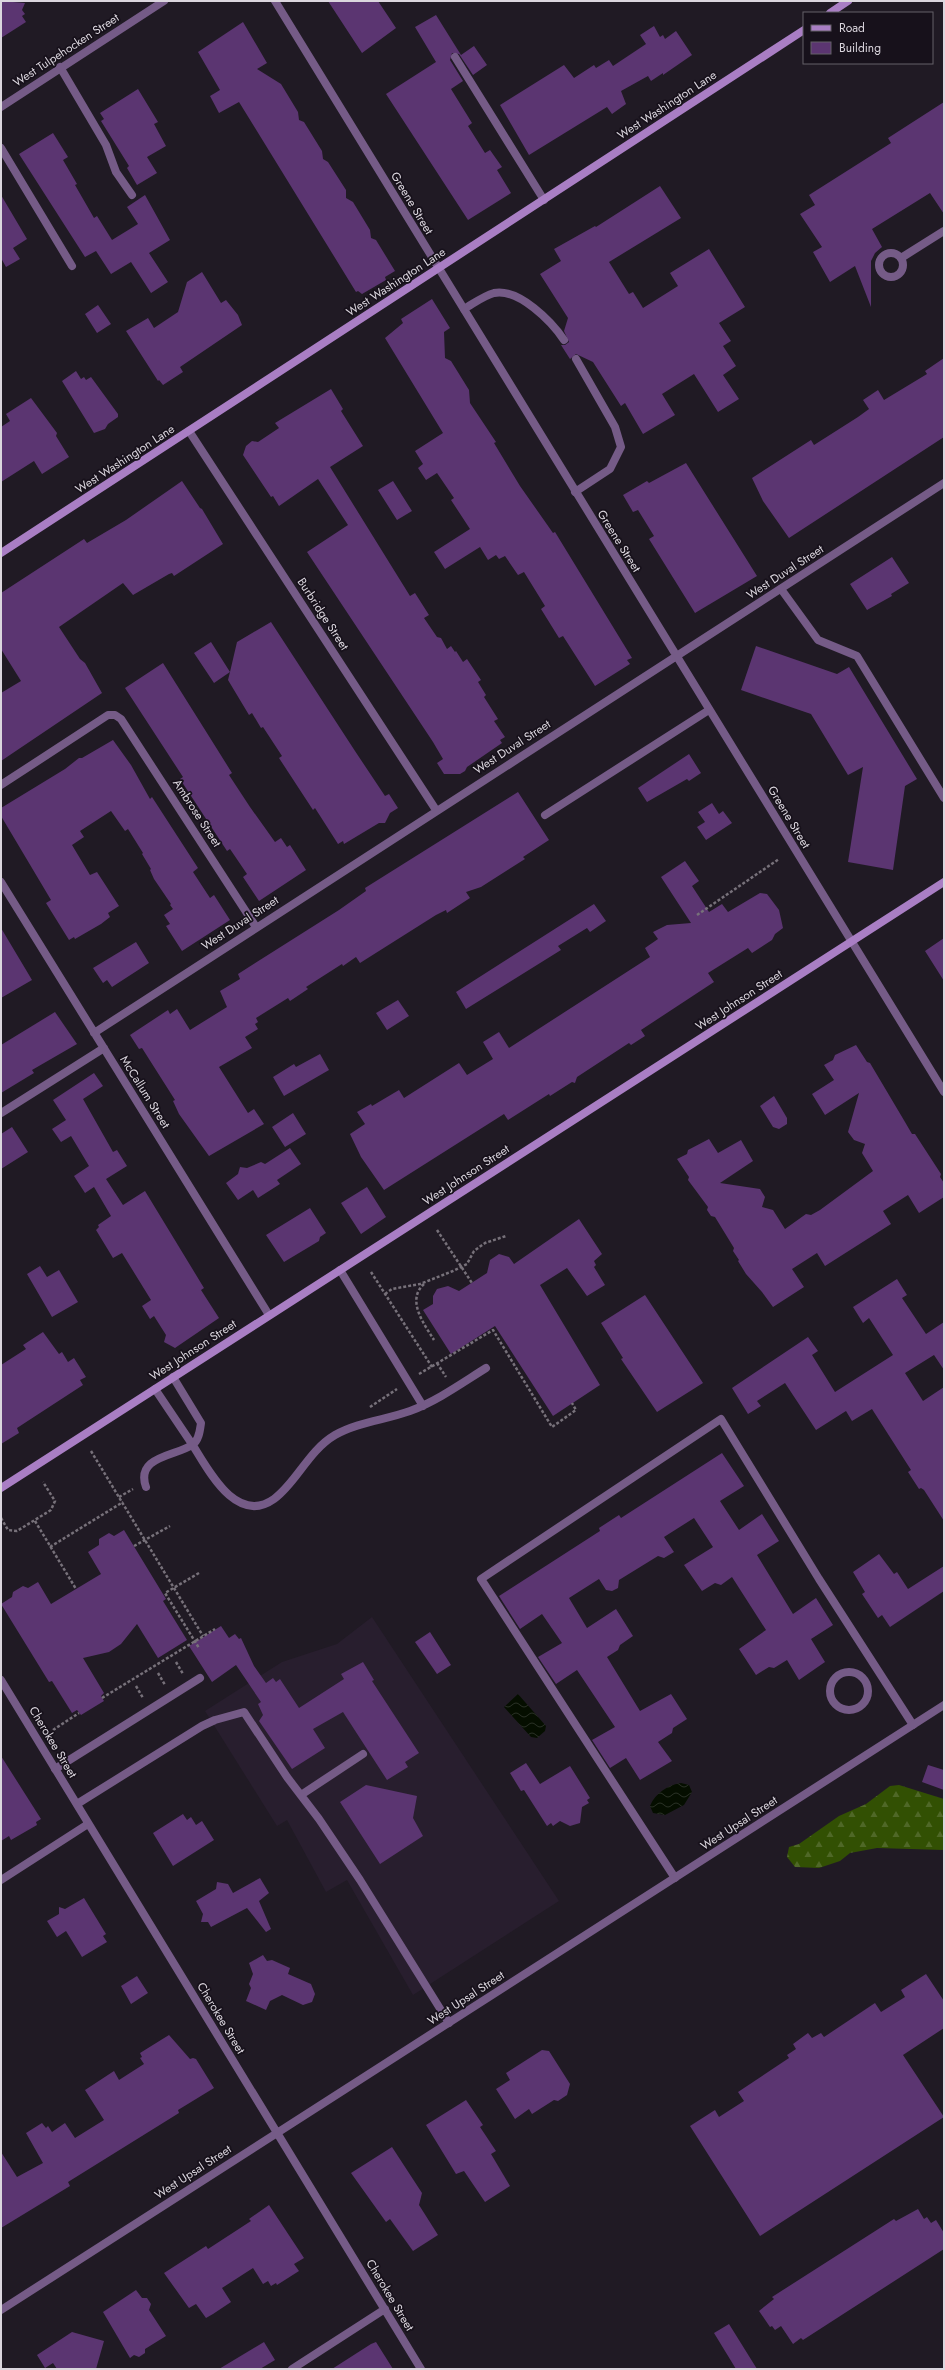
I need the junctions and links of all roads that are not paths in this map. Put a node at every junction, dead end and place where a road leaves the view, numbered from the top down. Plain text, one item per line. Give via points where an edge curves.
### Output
1 (164, 1) edge
2 (275, 1) edge
3 (848, 1) edge
4 (832, 12) edge
5 (803, 31) edge
6 (455, 57) dead end
7 (60, 67) junction
8 (1, 106) edge
9 (1, 148) edge
10 (132, 195) dead end
11 (544, 200) junction
12 (944, 231) edge
13 (901, 258) dead end
14 (72, 266) dead end
15 (438, 269) junction
16 (464, 309) junction
17 (564, 340) dead end
18 (576, 359) dead end
19 (189, 431) junction
20 (944, 483) edge
21 (575, 492) junction
22 (1, 553) edge
23 (781, 589) junction
24 (676, 656) junction
25 (709, 710) junction
26 (1, 785) edge
27 (944, 798) edge
28 (436, 810) junction
29 (545, 815) dead end
30 (1, 882) edge
31 (944, 882) edge
32 (256, 927) junction
33 (851, 942) junction
34 (94, 1033) junction
35 (104, 1048) junction
36 (944, 1092) edge
37 (1, 1114) edge
38 (340, 1270) junction
39 (270, 1315) junction
40 (486, 1368) dead end
41 (173, 1377) junction
42 (155, 1389) junction
43 (422, 1406) junction
44 (192, 1445) junction
45 (146, 1487) dead end
46 (1, 1488) edge
47 (879, 1673) junction
48 (200, 1678) dead end
49 (1, 1680) edge
50 (866, 1681) junction
51 (944, 1705) edge
52 (913, 1725) junction
53 (364, 1754) dead end
54 (55, 1769) junction
55 (301, 1795) junction
56 (76, 1804) junction
57 (88, 1824) junction
58 (675, 1878) junction
59 (1, 1880) edge
60 (449, 2023) junction
61 (277, 2133) junction
62 (1, 2310) edge
63 (385, 2310) junction
64 (292, 2369) edge
65 (421, 2369) edge

1 - 7 street, West Tulpehocken Street
2 - 15 street, Greene Street
3 - 4 street
5 - 11 street, West Washington Lane
6 - 11 street
7 - 8 street, West Tulpehocken Street
7 - 10 street via 106,145 116,172
9 - 14 street
11 - 15 street, West Washington Lane
12 - 13 street
15 - 16 street, Greene Street
15 - 19 street, West Washington Lane
16 - 17 street via 487,296 496,293 506,294 518,298 536,310 556,328
16 - 21 street, Greene Street
18 - 21 street via 615,427 621,447 610,469
19 - 22 street, West Washington Lane
19 - 28 street, Burbridge Street
20 - 23 street, West Duval Street
21 - 24 street, Greene Street
23 - 24 street, West Duval Street
23 - 27 street via 818,640 857,656
24 - 25 street, Greene Street
24 - 28 street, West Duval Street
25 - 29 street
25 - 33 street, Greene Street
26 - 32 street, Ambrose Street via 108,715 115,715 121,719
28 - 32 street, West Duval Street
30 - 34 street, McCallum Street
31 - 33 street, West Johnson Street
32 - 34 street, West Duval Street
33 - 36 street, Greene Street
33 - 38 street, West Johnson Street
34 - 35 street, McCallum Street
35 - 37 street
35 - 39 street, McCallum Street
38 - 39 street, West Johnson Street
38 - 43 street
39 - 41 street, West Johnson Street
40 - 43 street
41 - 42 street, West Johnson Street
41 - 44 street via 201,1423 200,1435
42 - 44 street
42 - 46 street, West Johnson Street
43 - 44 street via 392,1417 361,1424 334,1436 321,1445 282,1491 267,1503 244,1504 233,1499 222,1490
44 - 45 street via 170,1453 149,1465 144,1476
47 - 50 street
47 - 52 street
47 - 58 street via 721,1419 481,1579
48 - 54 street
49 - 54 street, Cherokee Street
50 - 50 street via 869,1692 860,1708 842,1709 830,1696 831,1684 839,1674 857,1673
51 - 52 street, West Upsal Street
52 - 58 street, West Upsal Street
53 - 55 street
54 - 56 street, Cherokee Street
55 - 56 street via 244,1712 202,1726
55 - 60 street via 360,1880
56 - 57 street, Cherokee Street
57 - 59 street
57 - 61 street, Cherokee Street
58 - 60 street, West Upsal Street
60 - 61 street, West Upsal Street
61 - 62 street, West Upsal Street
61 - 63 street, Cherokee Street
63 - 64 street
63 - 65 street, Cherokee Street

